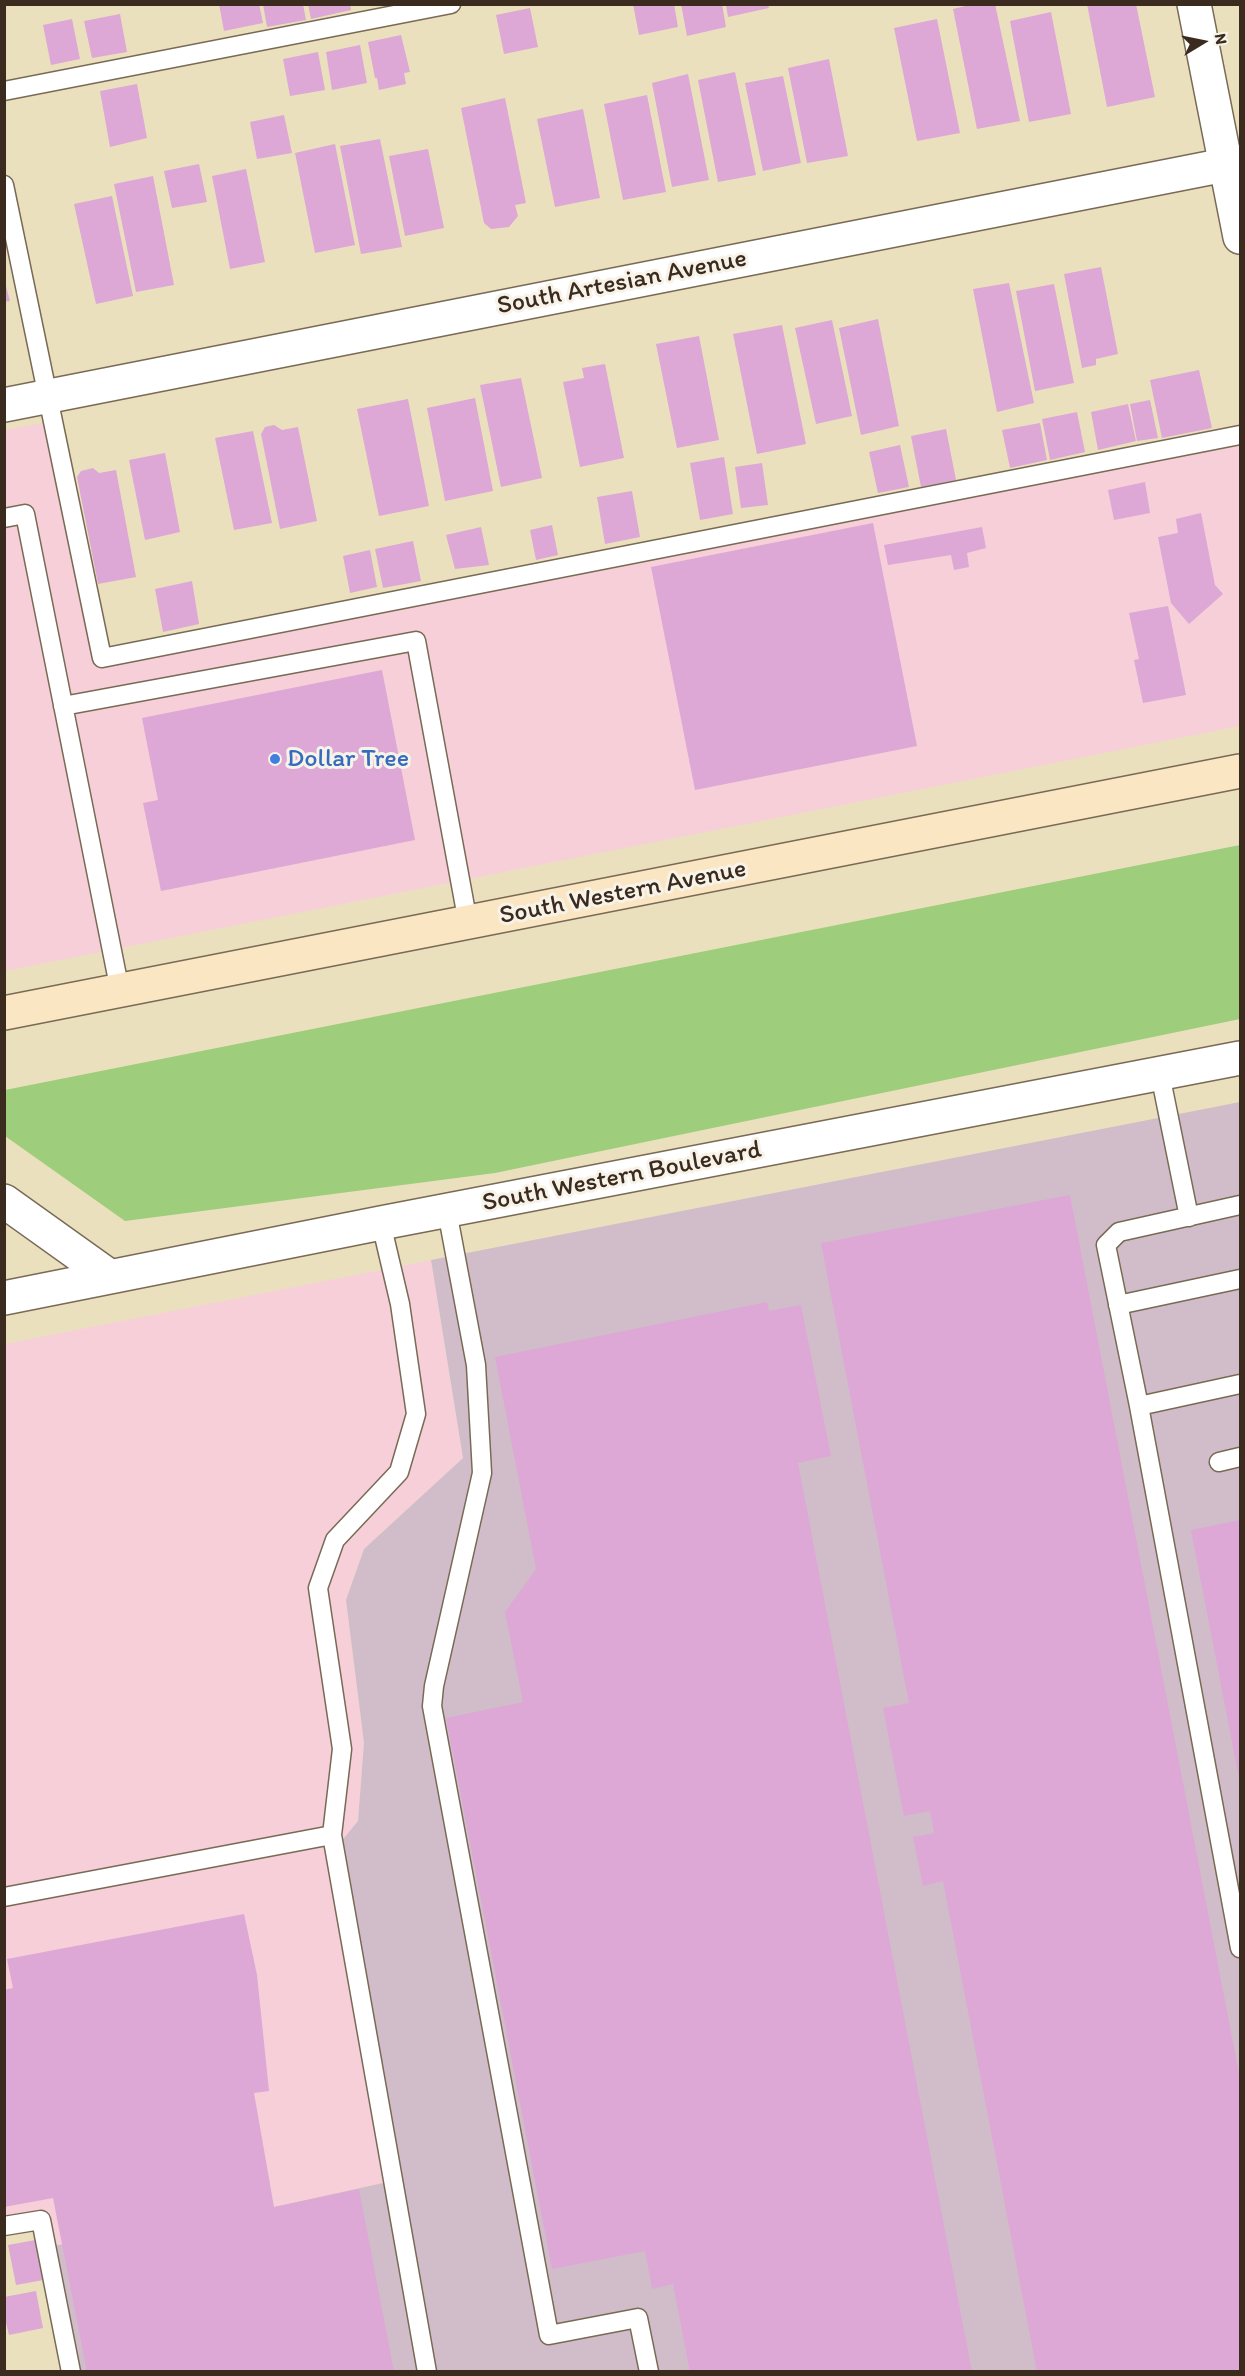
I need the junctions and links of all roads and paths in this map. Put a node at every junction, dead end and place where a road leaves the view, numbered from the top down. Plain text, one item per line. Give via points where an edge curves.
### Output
1 (451, 4) edge
2 (1194, 4) edge
3 (4, 90) edge
4 (1234, 163) edge
5 (4, 185) edge
6 (1240, 237) edge
7 (48, 395) junction
8 (4, 405) edge
9 (1240, 435) edge
10 (4, 518) edge
11 (63, 706) junction
12 (1240, 771) edge
13 (468, 923) junction
14 (120, 991) junction
15 (4, 1013) edge
16 (1240, 1058) edge
17 (1160, 1074) junction
18 (4, 1202) edge
19 (1240, 1205) edge
20 (447, 1211) junction
21 (1189, 1217) junction
22 (381, 1223) junction
23 (109, 1276) junction
24 (1240, 1279) edge
25 (4, 1298) edge
26 (1118, 1305) junction
27 (1240, 1384) edge
28 (1139, 1406) junction
29 (1240, 1457) edge
30 (1219, 1462) dead end
31 (332, 1835) junction
32 (4, 1897) edge
33 (1240, 1948) edge
34 (4, 2226) edge
35 (71, 2372) edge
36 (427, 2372) edge
37 (649, 2372) edge

1 - 3 lane
2 - 4 street
4 - 6 street
4 - 7 street, South Artesian Avenue
5 - 7 lane
7 - 8 street, South Artesian Avenue
7 - 9 lane via 102,658
10 - 11 lane via 24,514
11 - 13 lane via 416,641
11 - 14 lane
12 - 13 main road, South Western Avenue
13 - 14 main road, South Western Avenue
14 - 15 main road, South Western Avenue
16 - 17 street, South Western Boulevard
17 - 20 street, South Western Boulevard
17 - 21 lane
18 - 23 street
19 - 21 lane
20 - 22 street, South Western Boulevard
20 - 37 lane via 476,1365 482,1473 432,1706 549,2335 638,2318
21 - 26 lane via 1119,1232 1106,1245
22 - 23 street, South Western Boulevard
22 - 31 lane via 400,1304 416,1414 399,1472 335,1540 318,1587 342,1749
23 - 25 street, South Western Boulevard
24 - 26 lane
26 - 28 lane
27 - 28 lane
28 - 33 lane
29 - 30 lane
31 - 32 lane
31 - 36 lane
34 - 35 lane via 41,2220

